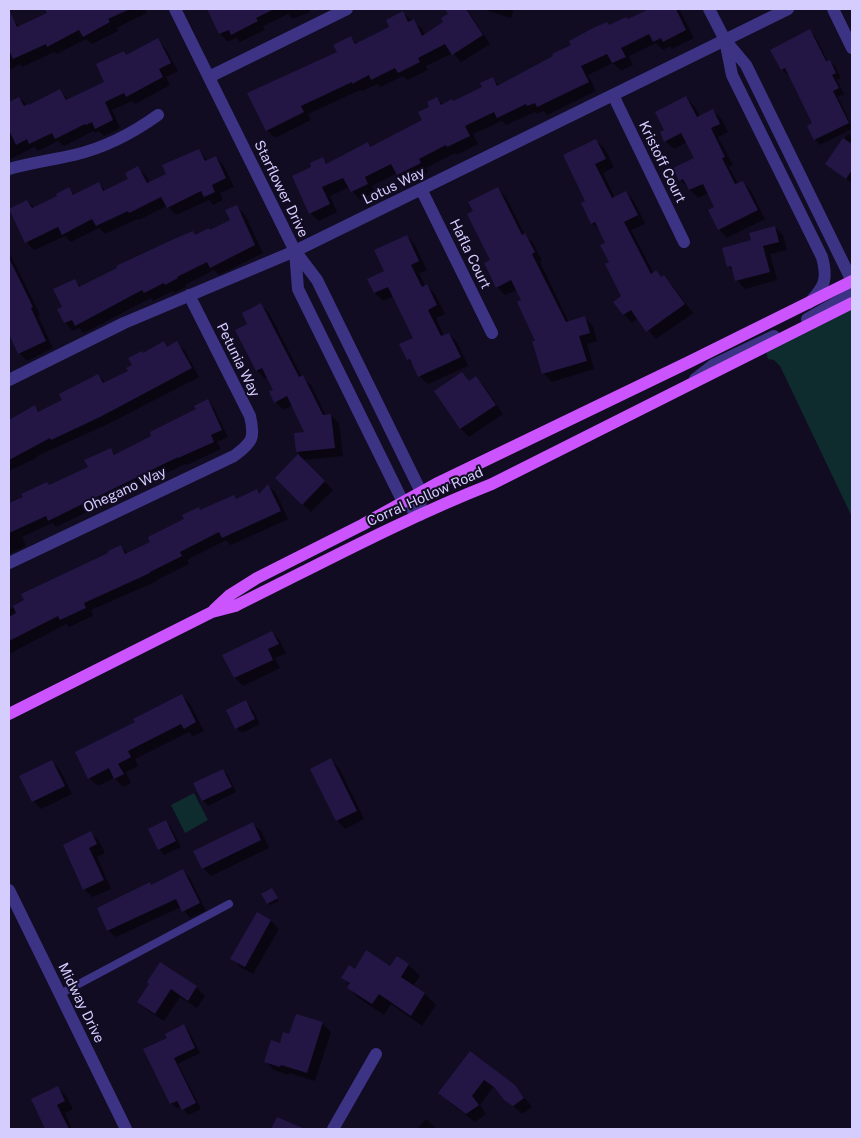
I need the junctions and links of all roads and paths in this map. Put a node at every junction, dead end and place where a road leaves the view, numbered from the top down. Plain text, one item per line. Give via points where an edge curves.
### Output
1 (175, 9) edge
2 (347, 9) edge
3 (709, 9) edge
4 (788, 9) edge
5 (833, 9) edge
6 (725, 40) junction
7 (852, 48) edge
8 (209, 77) junction
9 (613, 95) junction
10 (158, 115) dead end
11 (9, 169) edge
12 (421, 190) junction
13 (684, 242) dead end
14 (295, 251) junction
15 (852, 281) edge
16 (189, 295) junction
17 (809, 303) junction
18 (852, 303) edge
19 (492, 333) dead end
20 (9, 380) edge
21 (683, 388) junction
22 (250, 440) joint
23 (421, 492) junction
24 (403, 502) junction
25 (420, 515) junction
26 (9, 563) edge
27 (212, 612) junction
28 (9, 714) edge
29 (9, 890) edge
30 (229, 904) dead end
31 (60, 994) junction
32 (376, 1054) dead end
33 (126, 1129) edge
34 (332, 1129) edge

1 - 8 street, Starflower Drive
2 - 8 street
3 - 6 street
4 - 6 street, Lotus Way
5 - 7 street
6 - 9 street, Lotus Way
6 - 15 street via 746,65
6 - 17 street via 732,75 822,257 825,281
8 - 14 street, Starflower Drive
9 - 12 street, Lotus Way
9 - 13 street, Kristoff Court
10 - 11 street via 112,142 75,155
12 - 14 street, Lotus Way
12 - 19 street, Hafla Court
14 - 16 street, Lotus Way
14 - 23 street via 317,280
14 - 24 street, Starflower Drive via 298,289
15 - 17 main road
15 - 21 street via 850,291 840,301 713,365
16 - 20 street, Lotus Way
16 - 22 street, Petunia Way via 250,416 253,433
17 - 23 main road
18 - 21 main road, Corral Hollow Road
21 - 25 main road, Corral Hollow Road via 492,484
22 - 26 street, Ohegano Way via 234,456
23 - 24 main road
23 - 25 street
24 - 25 street, Starflower Drive
24 - 27 main road via 258,578 230,595
25 - 27 main road, Corral Hollow Road via 235,606
27 - 28 main road, Corral Hollow Road
29 - 31 street, Midway Drive
30 - 31 lane
31 - 33 street, Midway Drive
32 - 34 street

